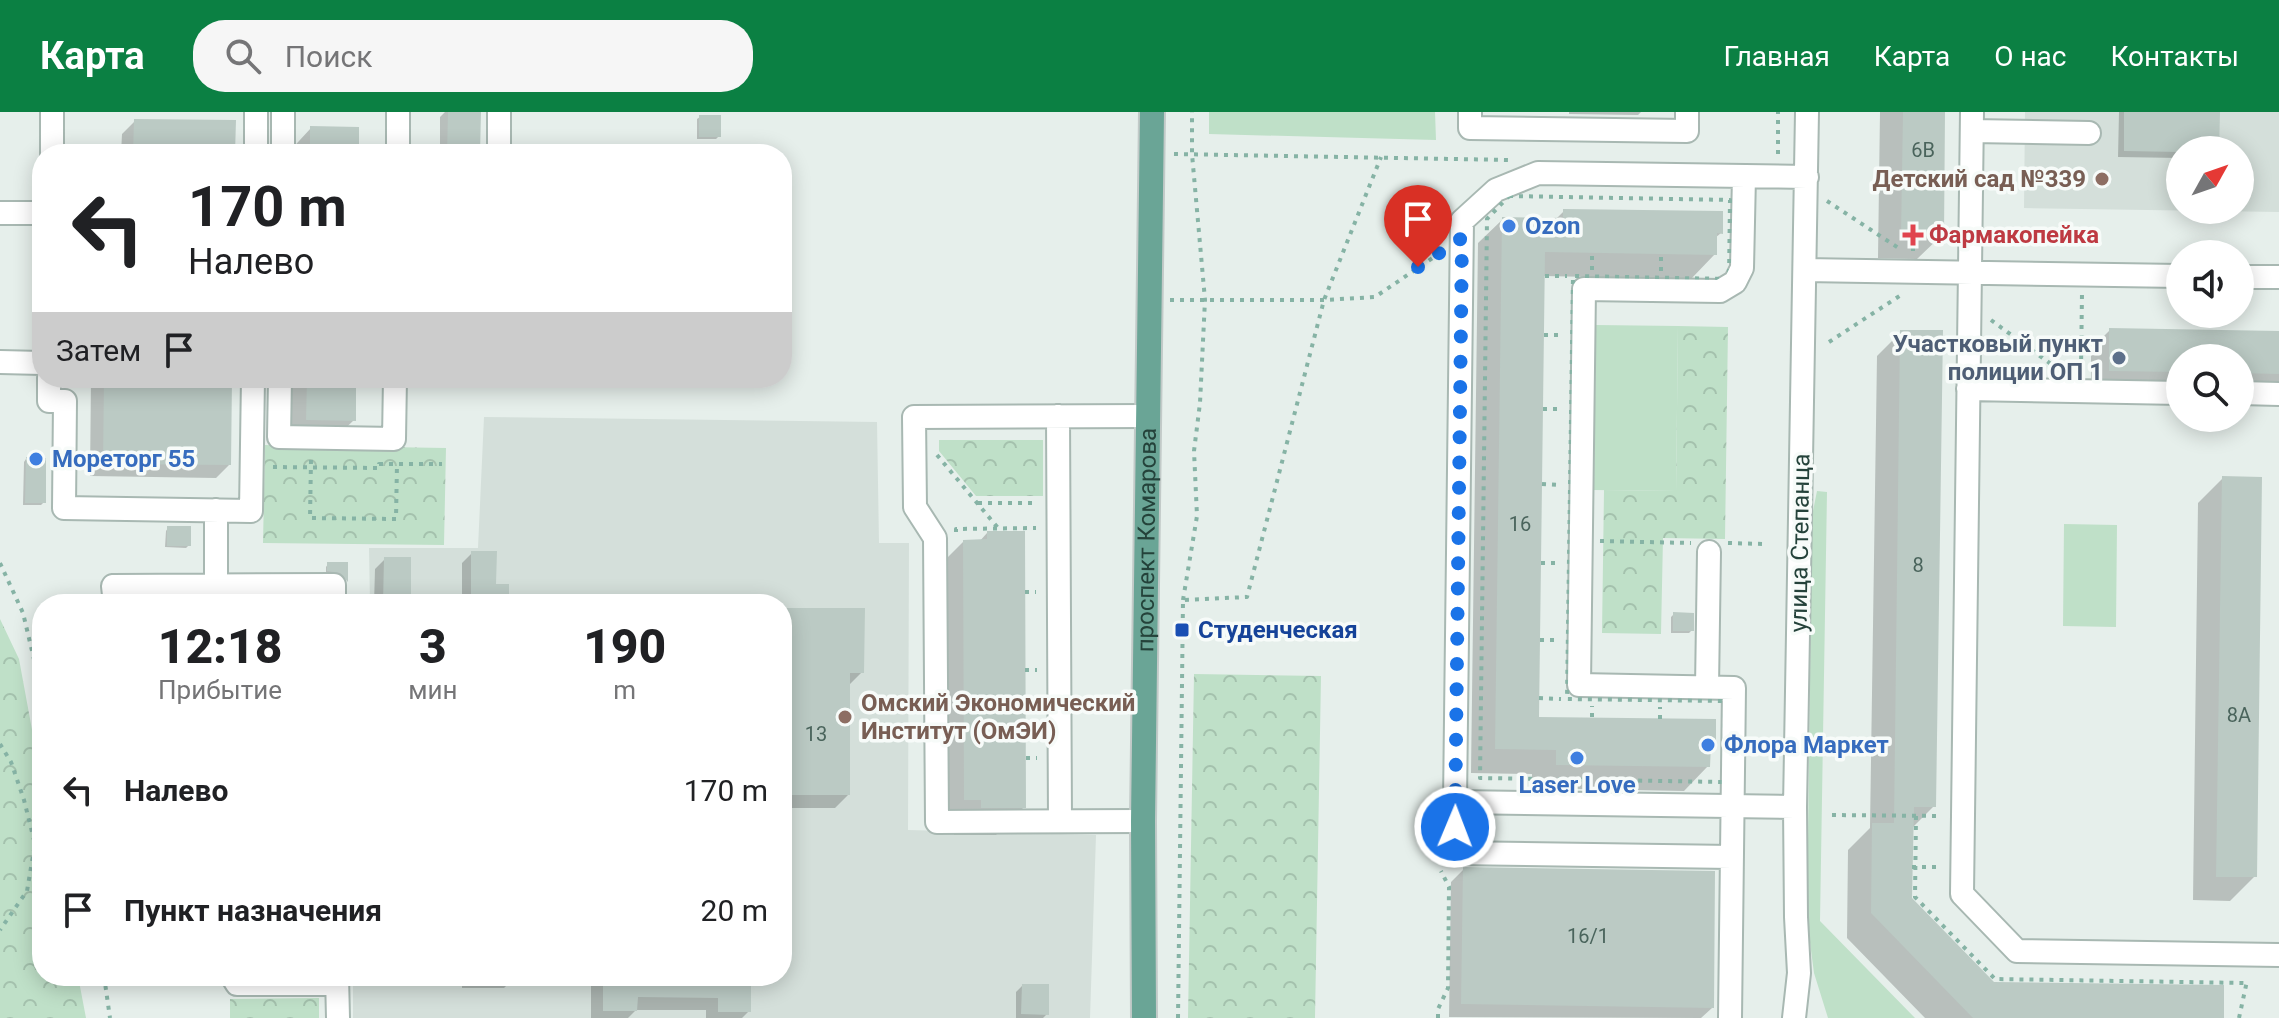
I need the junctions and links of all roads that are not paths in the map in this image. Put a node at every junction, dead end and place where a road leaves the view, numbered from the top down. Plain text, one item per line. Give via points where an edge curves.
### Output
1 (52, 112) edge
2 (256, 112) edge
3 (283, 112) edge
4 (398, 112) edge
5 (499, 112) edge
6 (1152, 112) edge
7 (1470, 112) edge
8 (1687, 112) edge
9 (1807, 112) edge
10 (1972, 121) edge
11 (2089, 133) dead end
12 (52, 144) edge
13 (256, 144) edge
14 (283, 144) edge
15 (398, 144) edge
16 (499, 144) edge
17 (1744, 176) junction
18 (1807, 177) junction
19 (0, 213) edge
20 (32, 213) edge
21 (1805, 270) junction
22 (1970, 272) junction
23 (2166, 276) edge
24 (2254, 277) edge
25 (2279, 277) edge
26 (0, 362) edge
27 (32, 363) edge
28 (49, 388) edge
29 (253, 388) edge
30 (280, 388) edge
31 (395, 388) edge
32 (1968, 389) junction
33 (2166, 392) edge
34 (2254, 393) edge
35 (2279, 394) edge
36 (1058, 416) junction
37 (1149, 416) junction
38 (216, 510) junction
39 (1711, 546) road end
40 (114, 594) edge
41 (205, 594) edge
42 (216, 594) edge
43 (228, 594) edge
44 (334, 594) edge
45 (1707, 687) junction
46 (1455, 802) junction
47 (1733, 806) junction
48 (1795, 807) junction
49 (1060, 821) junction
50 (1143, 821) junction
51 (1732, 857) junction
52 (2279, 955) edge
53 (1799, 973) junction
54 (337, 986) edge
55 (338, 1018) edge
56 (1144, 1018) edge
57 (1730, 1018) edge
58 (1794, 1018) edge
59 (1810, 1018) edge

1 - 12 street
2 - 13 street
3 - 14 street
4 - 15 street
5 - 16 street
6 - 37 main road, проспект Комарова
7 - 8 street via 1470,128 1687,131
9 - 18 street, улица Степанца
10 - 11 street
10 - 22 street
17 - 18 street
17 - 45 street via 1742,268 1735,282 1720,291 1584,289 1579,685
17 - 46 street via 1538,173 1496,190 1462,221
18 - 21 street, улица Степанца
19 - 20 street
21 - 22 street
21 - 48 street, улица Степанца
22 - 23 street
22 - 32 street
24 - 25 street
26 - 27 street
28 - 38 street via 49,401 65,401 64,508
29 - 38 street via 251,511
30 - 31 street via 279,437 394,439
32 - 33 street
32 - 52 street via 1962,894 2017,951
34 - 35 street
36 - 37 street
36 - 49 street
36 - 49 street via 914,417 915,507 935,538 937,822
37 - 50 main road, проспект Комарова
38 - 42 street
39 - 45 street
40 - 41 street via 113,586
43 - 44 street via 334,585
45 - 47 street via 1734,688
46 - 47 street
46 - 51 street via 1454,853
47 - 48 street
47 - 51 street
48 - 53 street, улица Степанца
49 - 50 street
50 - 56 main road, проспект Комарова
51 - 57 street
53 - 58 street, улица Степанца
53 - 59 street, улица Степанца
54 - 55 street

